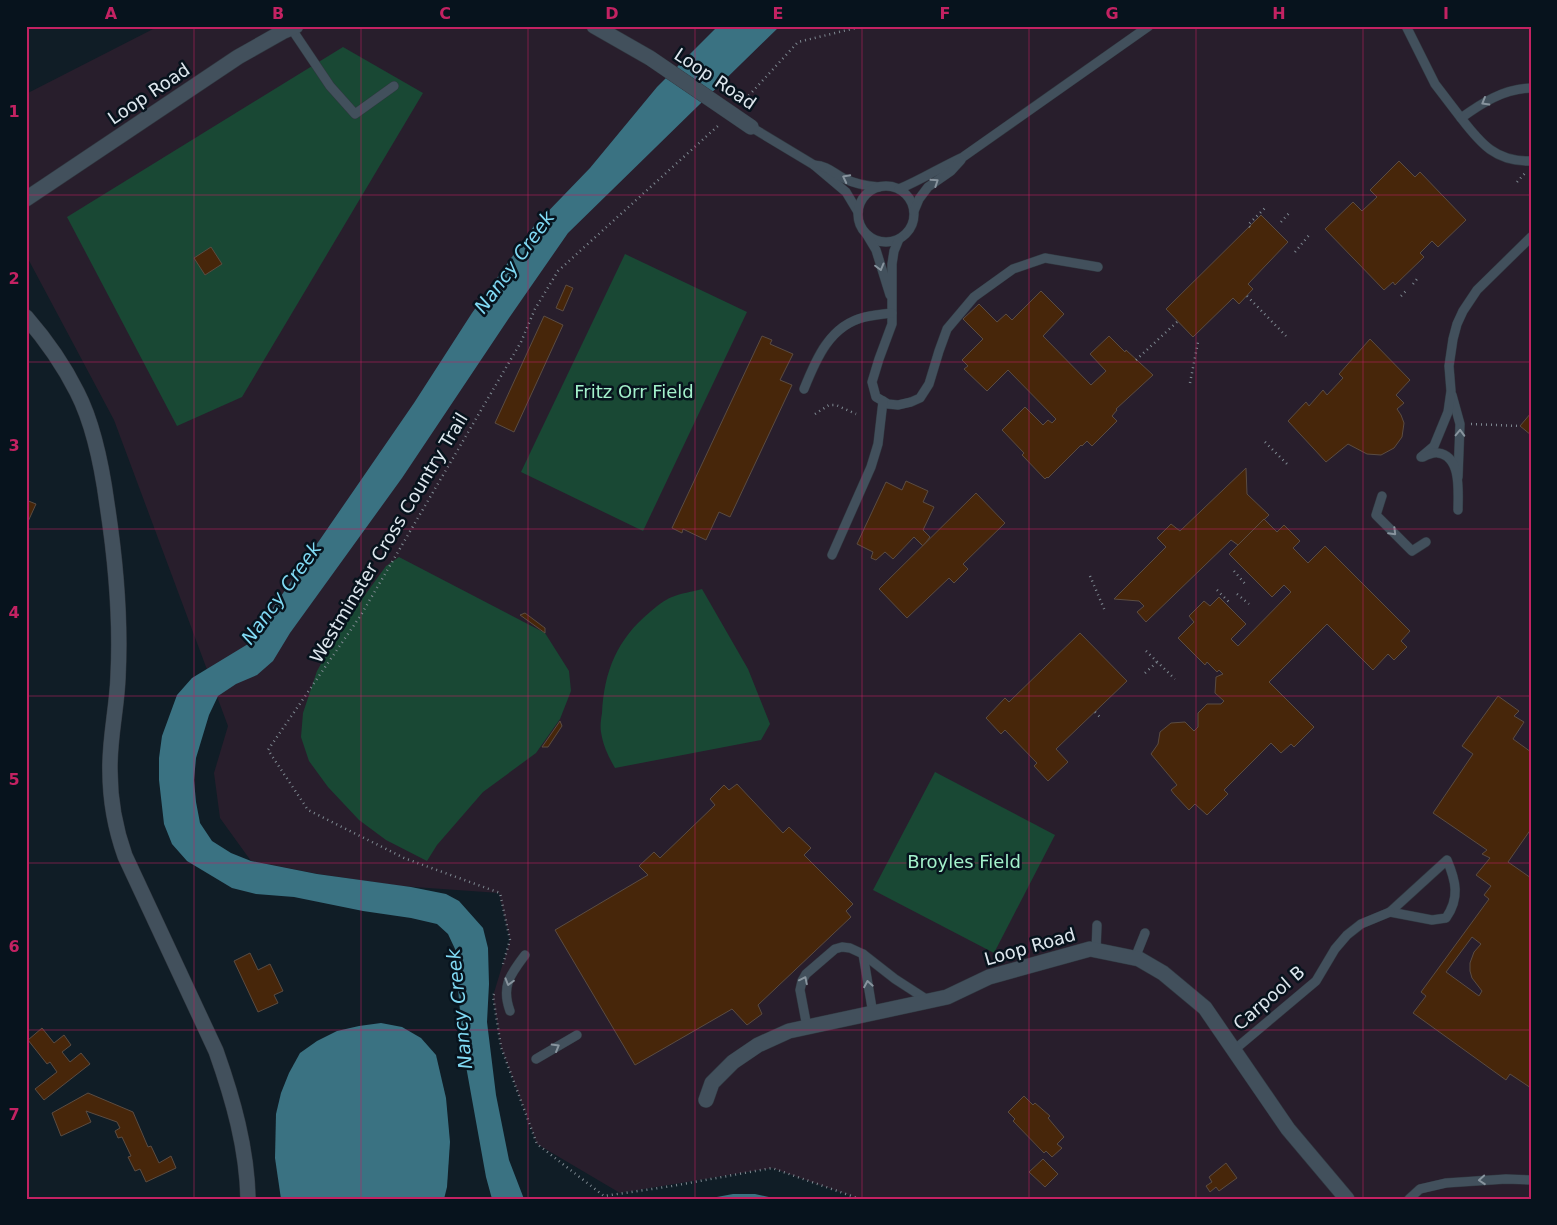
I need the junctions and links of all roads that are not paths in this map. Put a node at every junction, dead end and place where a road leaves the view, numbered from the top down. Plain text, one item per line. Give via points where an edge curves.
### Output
1 (594, 26) edge
2 (1149, 26) edge
3 (1406, 26) edge
4 (293, 27) edge
5 (394, 86) dead end
6 (1531, 88) edge
7 (1460, 118) junction
8 (752, 127) joint
9 (963, 158) junction
10 (1531, 161) edge
11 (814, 165) junction
12 (879, 187) junction
13 (899, 189) junction
14 (26, 199) edge
15 (914, 211) junction
16 (858, 212) junction
17 (865, 233) junction
18 (1531, 237) edge
19 (899, 239) junction
20 (1098, 267) dead end
21 (892, 303) junction
22 (892, 313) junction
23 (26, 317) edge
24 (804, 388) dead end
25 (1451, 391) junction
26 (883, 401) junction
27 (1458, 477) junction
28 (1382, 496) dead end
29 (1458, 510) dead end
30 (1426, 542) dead end
31 (832, 555) dead end
32 (1390, 912) junction
33 (1097, 925) dead end
34 (1144, 932) dead end
35 (1096, 950) junction
36 (862, 954) junction
37 (525, 955) dead end
38 (1135, 958) junction
39 (930, 1001) junction
40 (510, 1011) dead end
41 (873, 1014) junction
42 (807, 1027) junction
43 (577, 1035) dead end
44 (1234, 1050) junction
45 (536, 1059) dead end
46 (706, 1100) dead end
47 (1531, 1180) edge
48 (248, 1199) edge
49 (1347, 1199) edge
50 (1409, 1199) edge

1 - 8 street, Loop Road via 650,58
2 - 9 lane
3 - 7 lane via 1435,84
4 - 5 lane via 330,86 355,114
4 - 14 street, Loop Road via 238,57
6 -> 7 lane via 1502,94
7 - 10 lane via 1487,148 1502,158
8 - 11 lane, Loop Road
9 - 13 lane
15 -> 9 lane via 928,187
12 -> 11 lane, Loop Road via 862,186 825,166
11 - 16 lane, Loop Road via 846,192
12 - 13 lane
12 - 16 lane via 865,196
13 - 15 lane via 912,202
15 - 19 lane via 911,228
16 - 17 lane
17 - 19 lane via 881,242
17 -> 21 lane via 876,250
18 - 25 lane via 1476,290 1463,311 1453,339 1449,366
19 - 21 lane via 892,264
20 - 26 lane via 1045,258 1012,269 974,297 947,329 929,384 920,398 898,405
21 - 22 lane
22 - 24 lane via 863,317 844,326 830,339 816,360
22 - 26 lane via 892,324 872,382 876,397
23 - 48 street via 55,353 78,393 96,441 104,481 119,618 118,678 110,770 117,834 228,1084 244,1153
27 -> 25 lane via 1460,424
25 - 27 lane via 1448,412 1434,446 1421,457 1438,453 1446,456
26 - 31 lane via 878,444 871,467
27 - 29 lane
28 -> 30 lane via 1376,515 1412,551
32 - 32 lane, Carpool B via 1432,920 1446,918 1452,908 1456,884 1447,860
32 - 44 lane, Carpool B via 1362,924 1347,935 1316,982
33 - 35 lane
34 - 38 lane
35 - 38 street, Loop Road
35 - 39 street, Loop Road via 989,977 947,997
36 - 39 lane
41 -> 36 lane
42 -> 36 lane via 800,990 806,974 834,949 850,948
37 -> 40 lane via 508,980 506,1000
38 - 44 street, Loop Road via 1163,972 1205,1008
39 - 41 street, Loop Road
41 - 42 street, Loop Road
42 - 46 street, Loop Road via 758,1045 733,1062 712,1083
45 -> 43 lane
44 - 49 street, Loop Road via 1288,1129
47 -> 50 lane via 1446,1183 1420,1189

